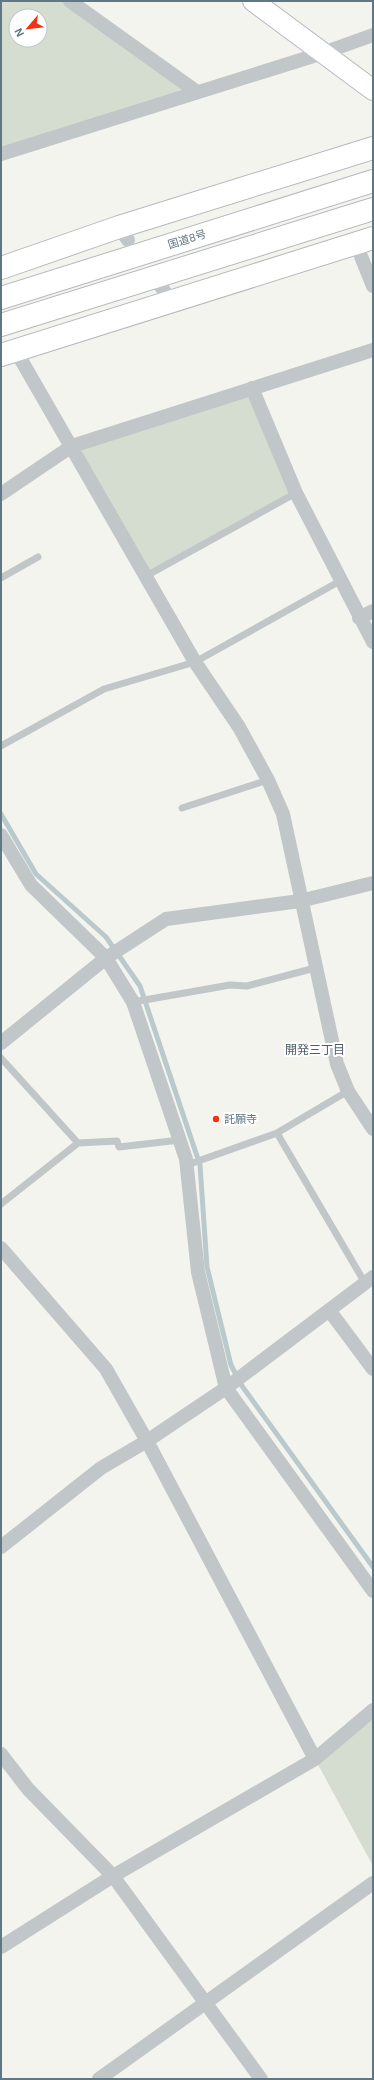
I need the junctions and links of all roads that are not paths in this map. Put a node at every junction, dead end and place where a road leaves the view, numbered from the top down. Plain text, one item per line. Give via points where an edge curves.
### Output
1 (70, 1) edge
2 (253, 1) edge
3 (373, 35) edge
4 (323, 53) junction
5 (373, 90) edge
6 (197, 92) junction
7 (373, 148) edge
8 (1, 154) edge
9 (373, 181) edge
10 (373, 209) edge
11 (364, 241) edge
12 (1, 268) edge
13 (373, 286) edge
14 (1, 298) edge
15 (1, 325) edge
16 (373, 350) edge
17 (9, 353) edge
18 (252, 388) junction
19 (72, 446) junction
20 (296, 493) junction
21 (1, 494) edge
22 (38, 557) dead end
23 (146, 576) junction
24 (1, 578) edge
25 (340, 581) junction
26 (373, 611) edge
27 (359, 618) junction
28 (373, 642) edge
29 (195, 662) junction
30 (1, 746) edge
31 (268, 780) junction
32 (182, 808) dead end
33 (2, 841) edge
34 (373, 883) edge
35 (300, 901) junction
36 (106, 958) junction
37 (315, 968) junction
38 (134, 1002) junction
39 (1, 1043) edge
40 (1, 1058) edge
41 (348, 1091) junction
42 (373, 1128) edge
43 (277, 1133) junction
44 (180, 1140) junction
45 (78, 1143) junction
46 (187, 1165) junction
47 (1, 1204) edge
48 (1, 1248) edge
49 (369, 1280) edge
50 (329, 1310) junction
51 (373, 1369) edge
52 (226, 1388) junction
53 (146, 1441) junction
54 (1, 1547) edge
55 (373, 1591) edge
56 (373, 1710) edge
57 (1, 1754) edge
58 (316, 1759) junction
59 (114, 1876) junction
60 (373, 1883) edge
61 (1, 1947) edge
62 (206, 2003) junction
63 (99, 2079) edge
64 (261, 2079) edge

1 - 6 street
2 - 4 street
3 - 4 street
4 - 5 street
4 - 6 street
6 - 8 street
7 - 12 highway via 124,234
9 - 14 highway, 国道8号
10 - 15 highway
11 - 13 street
11 - 17 highway via 166,293
16 - 18 street
17 - 19 street
18 - 19 street
18 - 20 street
19 - 21 street
19 - 23 street
20 - 23 lane
20 - 25 street
22 - 24 lane
23 - 29 street
25 - 27 street
25 - 29 lane
26 - 27 street
27 - 28 street
29 - 30 lane via 104,689
29 - 31 street via 239,727
31 - 32 lane
31 - 35 street via 283,814
33 - 36 street via 31,885
34 - 35 street
35 - 36 street via 166,919
35 - 37 street
36 - 38 street
36 - 39 street
37 - 38 lane via 247,986 230,985
37 - 41 street via 337,1064
38 - 44 street
40 - 45 lane
41 - 42 street
41 - 43 lane
43 - 46 lane
43 - 49 lane
44 - 45 lane via 119,1147 117,1141
44 - 46 street
45 - 47 lane
46 - 52 street via 198,1272
48 - 53 street via 106,1369
49 - 50 street
50 - 51 street
50 - 52 street
52 - 53 street
52 - 55 street
53 - 54 street via 101,1468
53 - 58 street
56 - 58 street
57 - 59 street via 28,1789
58 - 59 street
59 - 61 street
59 - 62 street
60 - 62 street
62 - 63 street
62 - 64 street

